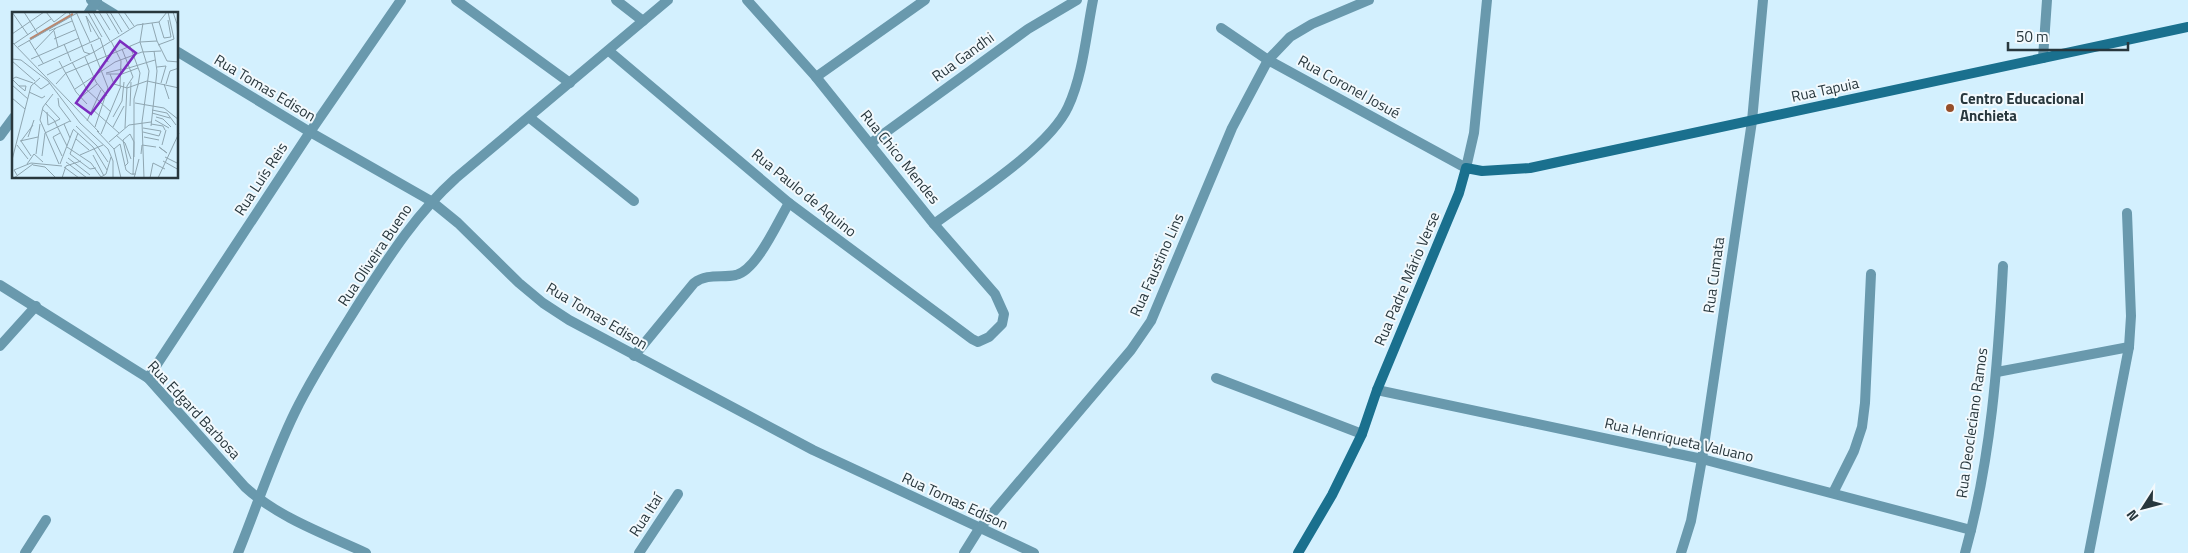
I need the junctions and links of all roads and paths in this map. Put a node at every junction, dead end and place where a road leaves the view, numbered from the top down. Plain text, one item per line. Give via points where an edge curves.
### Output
1 (401, 0) edge
2 (456, 0) edge
3 (616, 0) edge
4 (668, 0) edge
5 (748, 0) edge
6 (925, 0) edge
7 (1076, 0) edge
8 (1093, 0) edge
9 (1369, 0) edge
10 (1487, 0) edge
11 (1763, 0) edge
12 (2047, 0) edge
13 (95, 1) edge
14 (111, 12) edge
15 (643, 21) junction
16 (2188, 27) edge
17 (1221, 28) dead end
18 (610, 51) junction
19 (179, 53) edge
20 (2043, 58) junction
21 (1268, 60) junction
22 (816, 77) junction
23 (570, 83) junction
24 (530, 118) junction
25 (12, 120) edge
26 (1752, 120) junction
27 (310, 132) junction
28 (0, 136) edge
29 (871, 143) junction
30 (1466, 168) junction
31 (431, 201) junction
32 (634, 201) dead end
33 (789, 203) junction
34 (2128, 213) dead end
35 (934, 224) junction
36 (2003, 266) dead end
37 (1870, 274) dead end
38 (0, 285) edge
39 (36, 306) junction
40 (989, 337) joint
41 (0, 346) edge
42 (2129, 346) junction
43 (634, 356) junction
44 (1997, 372) junction
45 (148, 378) junction
46 (1216, 378) dead end
47 (1377, 390) junction
48 (1362, 434) junction
49 (1702, 459) junction
50 (1833, 493) junction
51 (678, 494) dead end
52 (259, 500) junction
53 (46, 520) dead end
54 (979, 529) junction
55 (1971, 530) junction
56 (25, 553) edge
57 (238, 553) edge
58 (366, 553) edge
59 (639, 553) edge
60 (964, 553) edge
61 (1034, 553) edge
62 (1298, 553) edge
63 (1681, 553) edge
64 (1965, 553) edge
65 (2089, 553) edge

1 - 27 street, Rua Luís Reis
2 - 23 street
3 - 15 street
4 - 15 street, Rua Oliveira Bueno
5 - 22 street, Rua Chico Mendes
6 - 22 street
7 - 29 street, Rua Gandhi via 1028,29
8 - 35 street via 1078,77 1069,107 1058,125 1038,146
9 - 21 street, Rua Faustino Lins via 1305,28 1290,37
10 - 30 street, Rua Padre Mário Verse via 1480,80
11 - 26 street, Rua Cumata
12 - 20 street
13 - 14 street
15 - 18 street, Rua Oliveira Bueno
16 - 20 street, Rua Tapuia
17 - 21 street, Rua Coronel Josué
18 - 23 street, Rua Oliveira Bueno
18 - 33 street, Rua Paulo de Aquino
19 - 27 street, Rua Tomas Edison
20 - 26 street, Rua Tapuia
21 - 30 street, Rua Coronel Josué
21 - 54 street, Rua Faustino Lins via 1232,128 1150,321 1131,350
22 - 29 street, Rua Chico Mendes
23 - 24 street, Rua Oliveira Bueno
24 - 31 street, Rua Oliveira Bueno
24 - 32 street
25 - 28 street
26 - 30 street, Rua Tapuia via 1530,168 1482,171
26 - 49 street, Rua Cumata
27 - 31 street, Rua Tomas Edison
27 - 45 street, Rua Luís Reis
29 - 35 street, Rua Chico Mendes
30 - 47 street, Rua Padre Mário Verse via 1459,193
31 - 43 street, Rua Tomas Edison via 543,303
31 - 52 street, Rua Oliveira Bueno via 389,256 320,365 282,441
33 - 40 street, Rua Paulo de Aquino via 972,339 978,342
33 - 43 street via 748,269 733,275 702,278 694,283
34 - 42 street
35 - 40 street, Rua Chico Mendes via 1002,304 1002,324
36 - 44 street, Rua Deocleciano Ramos
37 - 50 street via 1862,427
38 - 39 street, Rua Edgard Barbosa
39 - 41 street
39 - 45 street, Rua Edgard Barbosa
42 - 44 street
42 - 65 street
43 - 54 street, Rua Tomas Edison via 813,450
44 - 55 street, Rua Deocleciano Ramos
45 - 52 street, Rua Edgard Barbosa
46 - 48 street
47 - 48 street, Rua Padre Mário Verse
47 - 49 street, Rua Henriqueta Valuano
48 - 62 street, Rua Padre Mário Verse
49 - 50 street, Rua Henriqueta Valuano
49 - 63 street, Rua Cumata via 1691,521
50 - 55 street, Rua Henriqueta Valuano
51 - 59 street, Rua Itaí
52 - 57 street, Rua Oliveira Bueno
52 - 58 street, Rua Edgard Barbosa
53 - 56 street
54 - 60 street, Rua Faustino Lins
54 - 61 street, Rua Tomas Edison
55 - 64 street, Rua Deocleciano Ramos

